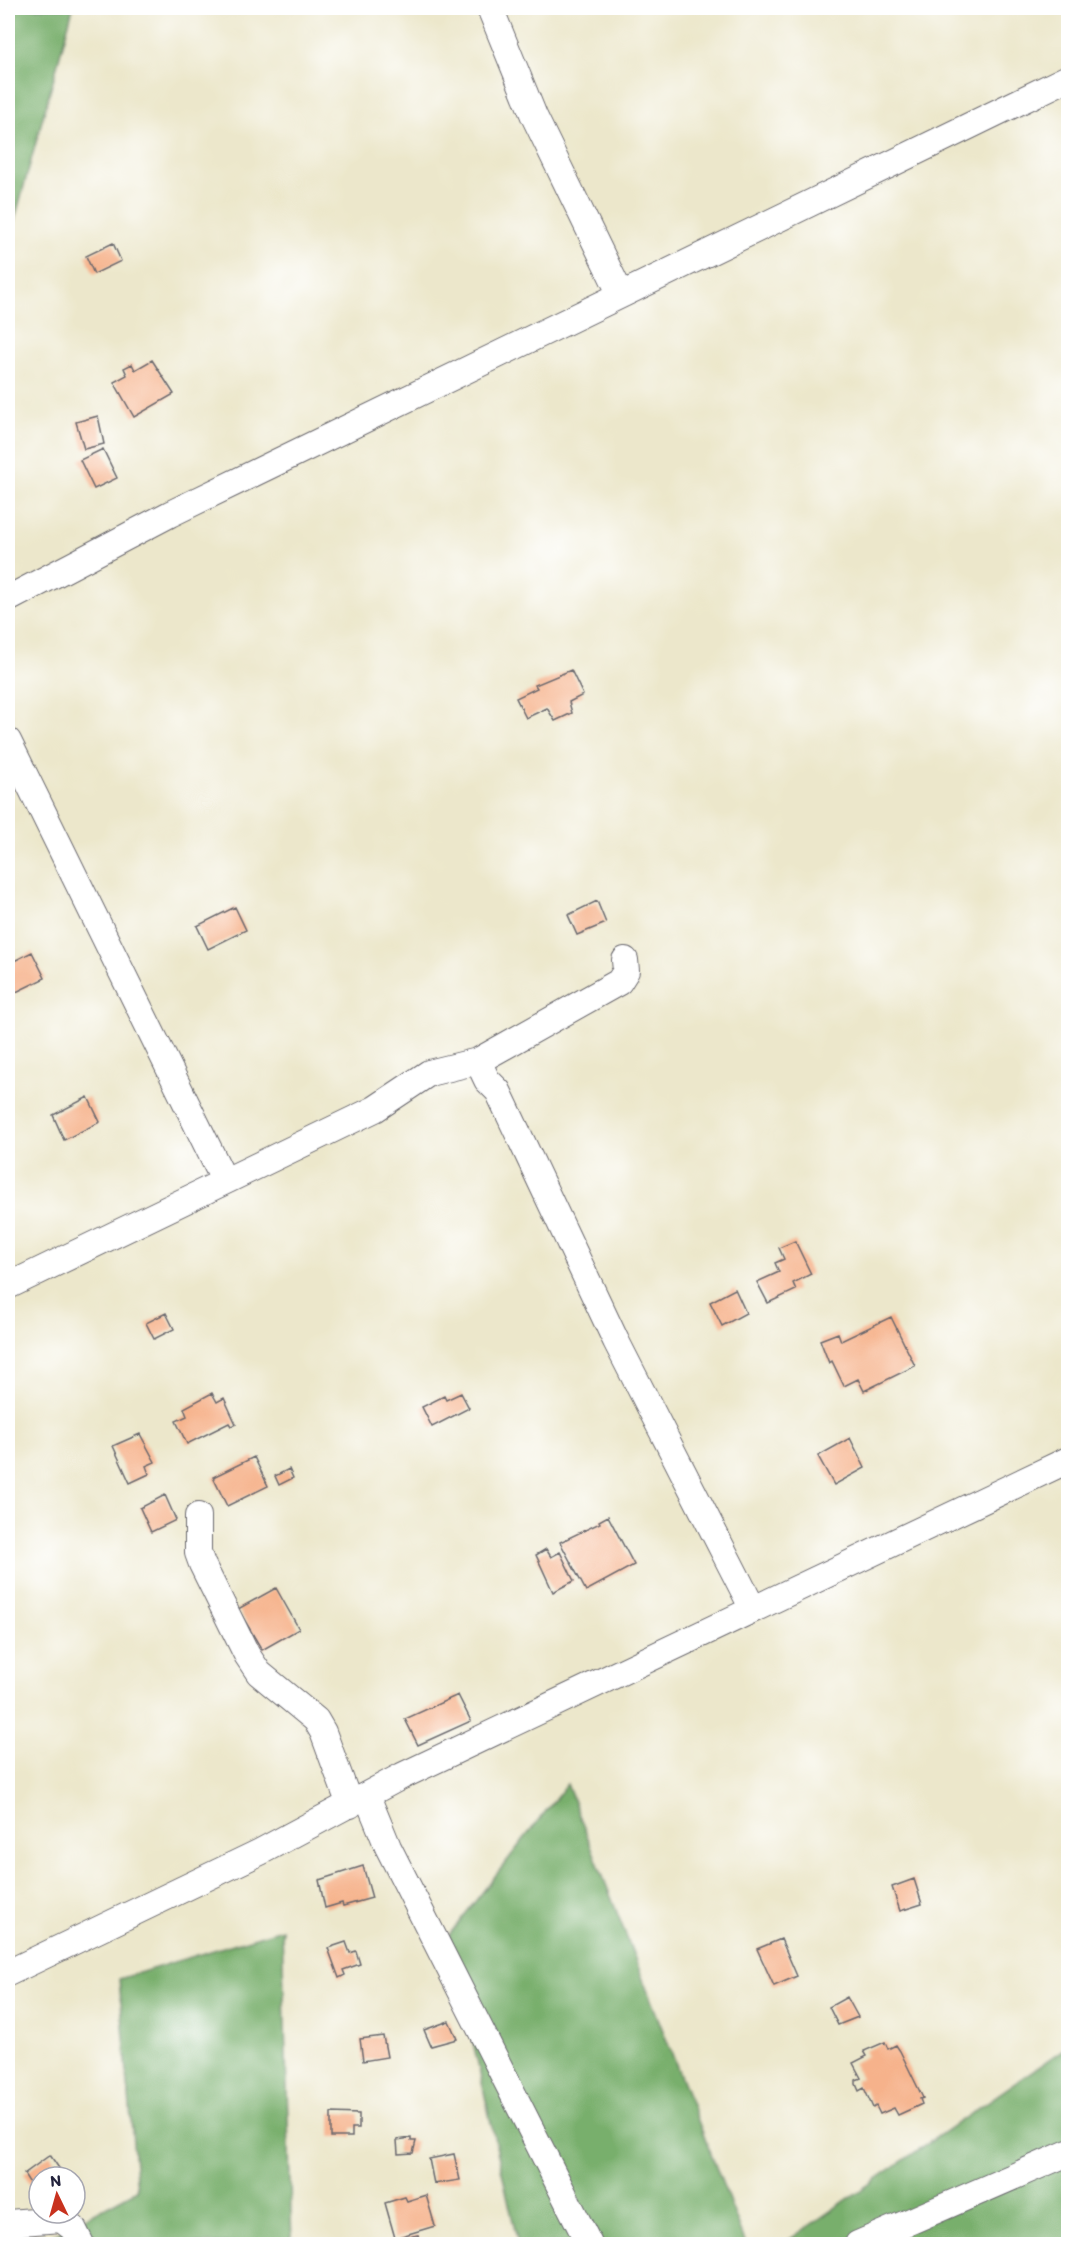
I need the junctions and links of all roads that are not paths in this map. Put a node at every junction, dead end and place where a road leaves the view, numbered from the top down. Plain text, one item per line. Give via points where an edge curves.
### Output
1 (490, 8) edge
2 (1068, 78) edge
3 (621, 295) junction
4 (8, 599) edge
5 (8, 741) edge
6 (625, 960) dead end
7 (478, 1061) junction
8 (224, 1180) junction
9 (8, 1286) edge
10 (1068, 1460) edge
11 (198, 1516) dead end
12 (753, 1609) junction
13 (358, 1800) junction
14 (8, 1973) edge
15 (1068, 2153) edge
16 (8, 2223) edge
17 (81, 2244) edge
18 (590, 2244) edge
19 (858, 2244) edge

1 - 3 street via 534,116
2 - 3 street
3 - 4 street via 170,514
5 - 8 street
6 - 7 street via 626,970 619,982
7 - 8 street via 429,1073 375,1109
7 - 12 street via 487,1080 498,1091 616,1341
8 - 9 street
10 - 12 street
11 - 13 street via 202,1564 247,1655 259,1673 316,1720
12 - 13 street
13 - 14 street via 261,1852
13 - 18 street via 388,1847
15 - 19 street
16 - 17 street via 61,2219 73,2228

